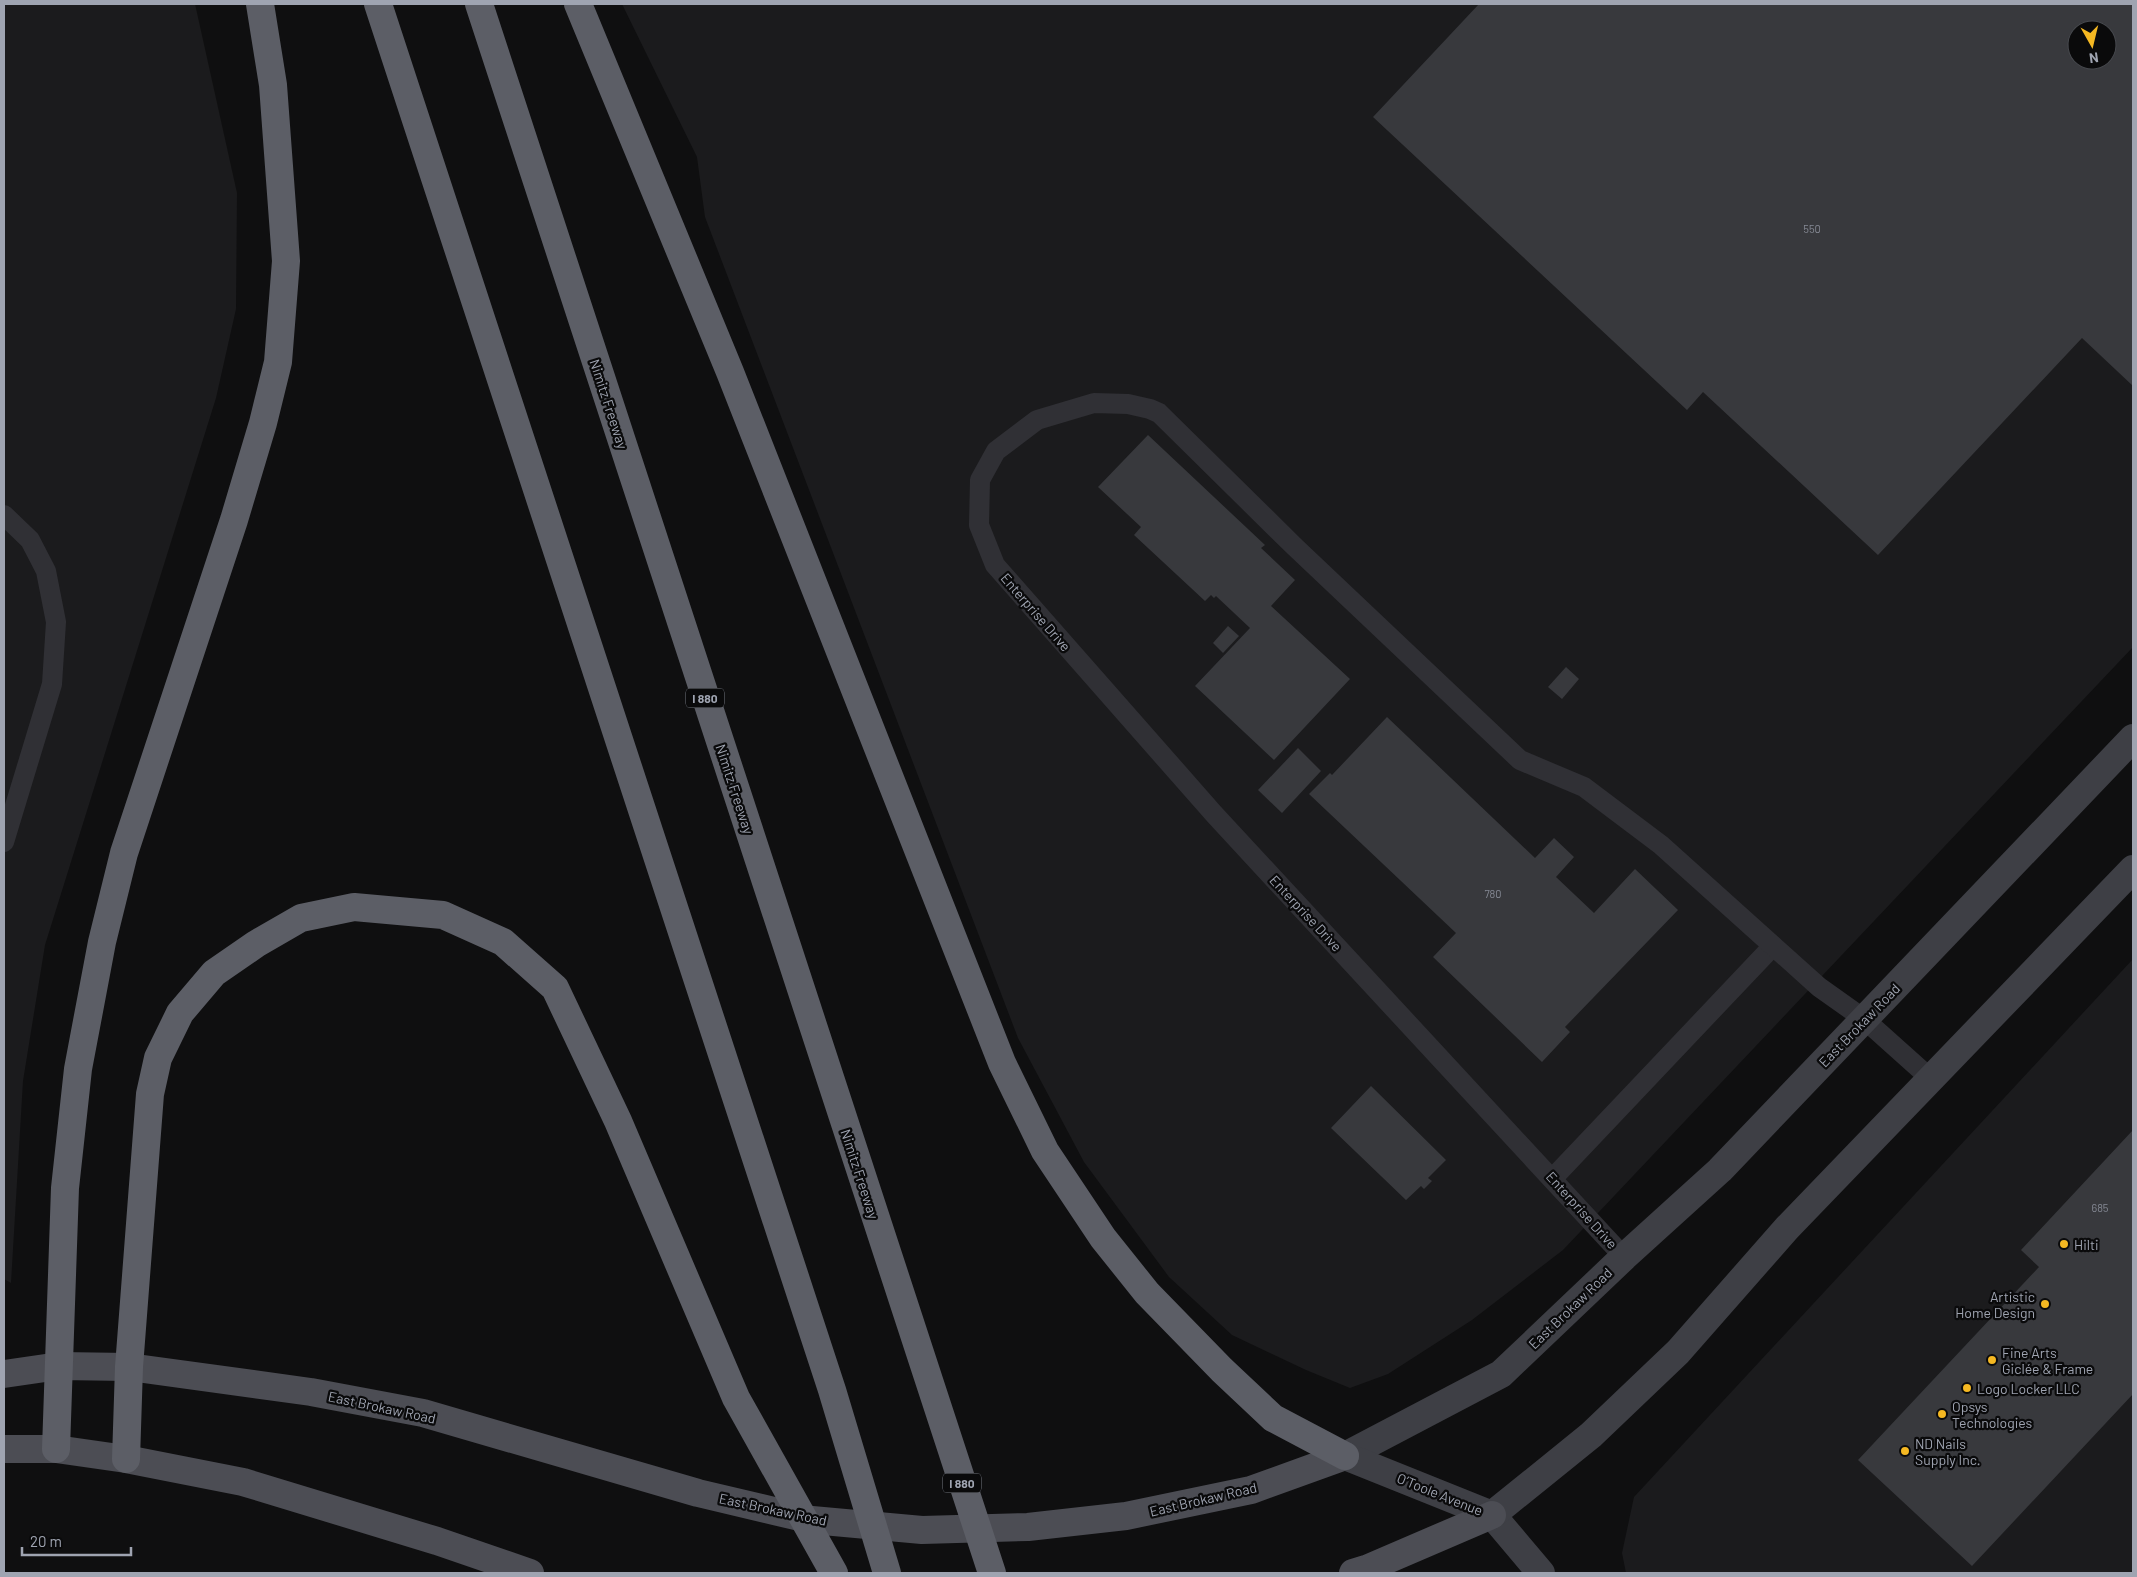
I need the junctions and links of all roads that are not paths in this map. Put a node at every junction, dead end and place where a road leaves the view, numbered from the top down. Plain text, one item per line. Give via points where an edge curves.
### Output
1 (260, 4) edge
2 (378, 4) edge
3 (479, 4) edge
4 (578, 4) edge
5 (4, 515) edge
6 (2133, 738) edge
7 (4, 842) edge
8 (2133, 869) edge
9 (1773, 946) junction
10 (1864, 1019) junction
11 (1931, 1079) junction
12 (1552, 1178) junction
13 (1624, 1257) junction
14 (59, 1366) junction
15 (129, 1367) junction
16 (4, 1374) edge
17 (56, 1448) junction
18 (4, 1449) edge
19 (1345, 1456) junction
20 (126, 1459) junction
21 (1492, 1515) junction
22 (530, 1573) edge
23 (834, 1573) edge
24 (887, 1573) edge
25 (992, 1573) edge
26 (1353, 1573) edge
27 (1541, 1573) edge

1 - 14 highway via 273,85 286,261 278,362 234,520 124,853 102,942 78,1069 65,1188
2 - 24 highway via 832,1390
3 - 25 highway, Nimitz Freeway / I 880
4 - 19 highway via 730,372 1002,1064 1045,1151 1103,1238 1147,1293 1222,1370 1273,1418
5 - 7 lane via 30,540 46,572 56,622 52,684
6 - 10 main road, East Brokaw Road
8 - 11 main road
9 - 10 lane, Enterprise Drive via 1820,987
9 - 12 lane
9 - 12 lane, Enterprise Drive via 1661,845 1584,787 1520,760 1158,413 1128,404 1094,403 1037,420 996,451 980,480 979,525 995,564 1214,814
10 - 11 lane, Enterprise Drive
10 - 13 main road, East Brokaw Road via 1720,1170
11 - 21 main road via 1787,1228 1678,1352 1591,1435
12 - 13 lane, Enterprise Drive
13 - 19 main road, East Brokaw Road via 1501,1374
14 - 15 main road, East Brokaw Road
14 - 16 main road, East Brokaw Road
14 - 17 highway
15 - 19 main road, East Brokaw Road via 311,1392 423,1413 698,1493 812,1520 922,1530 1028,1527 1126,1516 1251,1490
15 - 20 highway
15 - 23 highway via 150,1094 158,1058 180,1012 214,973 301,918 354,907 443,916 503,942 555,988 622,1130 736,1398
17 - 18 main road
17 - 20 main road
19 - 21 main road, O’Toole Avenue
20 - 22 main road via 243,1482
21 - 26 main road
21 - 27 main road, O’Toole Avenue

